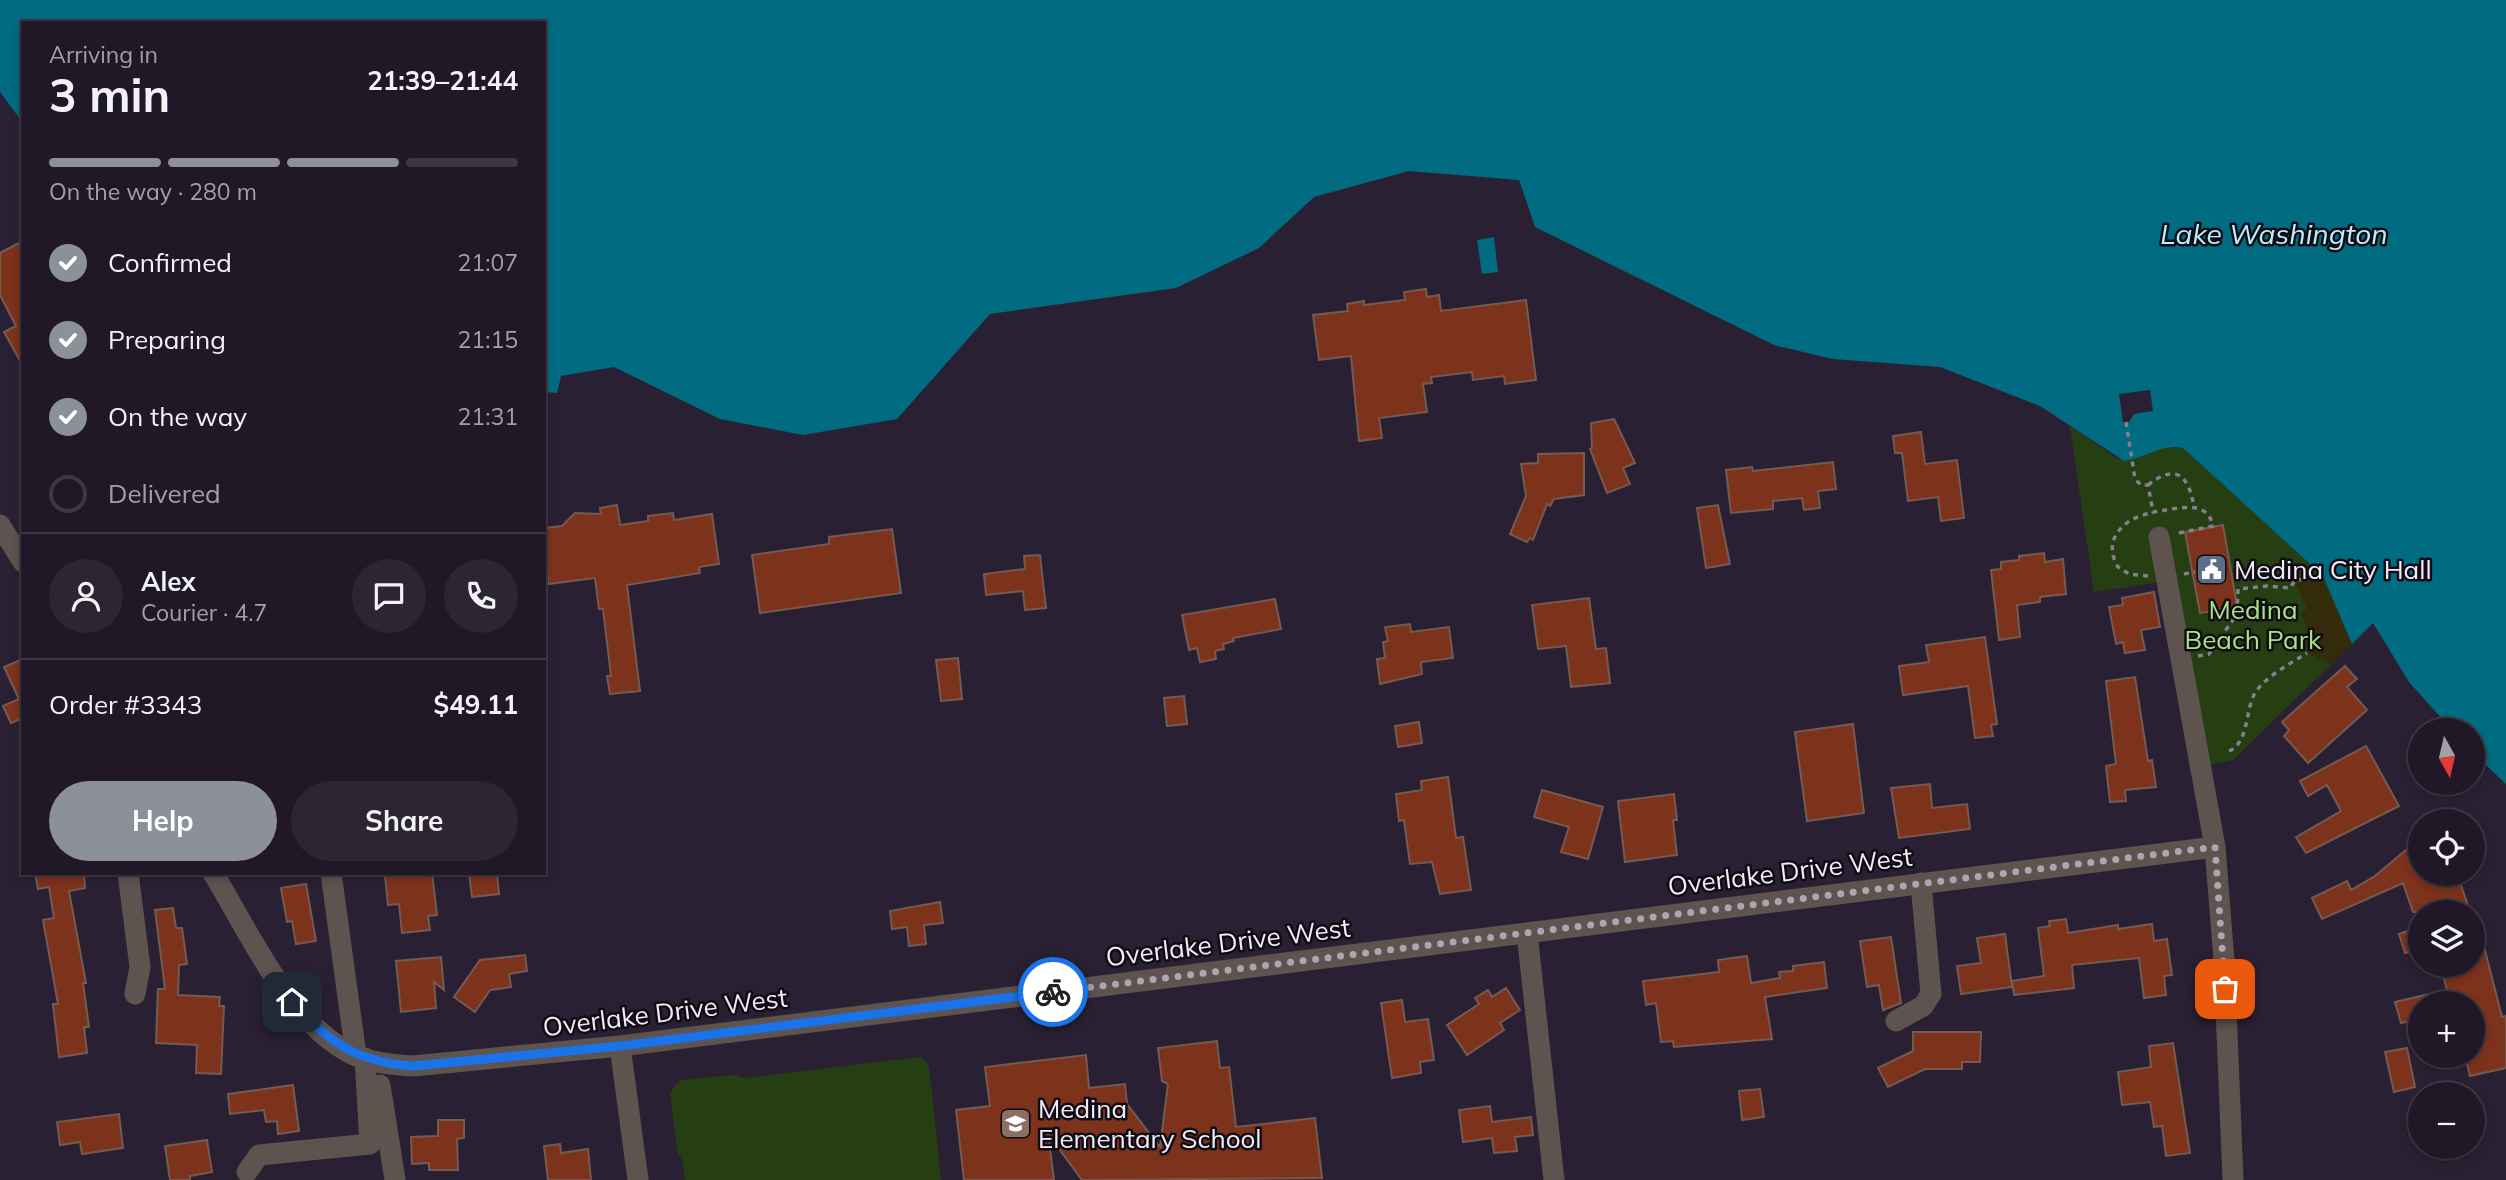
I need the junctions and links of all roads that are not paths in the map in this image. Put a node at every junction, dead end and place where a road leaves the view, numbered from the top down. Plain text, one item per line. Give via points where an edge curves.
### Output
1 (0, 525) edge
2 (2169, 535) road end
3 (21, 559) edge
4 (2215, 847) junction
5 (128, 875) edge
6 (214, 875) edge
7 (331, 875) edge
8 (1921, 883) junction
9 (1527, 933) junction
10 (135, 994) dead end
11 (1896, 1021) dead end
12 (620, 1046) junction
13 (366, 1058) junction
14 (247, 1172) dead end
15 (395, 1180) edge
16 (638, 1180) edge
17 (1554, 1180) edge
18 (2233, 1180) edge

1 - 3 street
2 - 4 street
4 - 8 street, Overlake Drive West
4 - 18 street
5 - 10 street via 141,967
6 - 13 street, Overlake Drive West via 292,1002 314,1027
7 - 13 street
8 - 9 street, Overlake Drive West
8 - 11 street via 1931,994 1923,1006
9 - 12 street, Overlake Drive West
9 - 17 street
12 - 13 street, Overlake Drive West via 442,1066
12 - 16 street
13 - 14 street via 370,1144 259,1155
13 - 15 street

